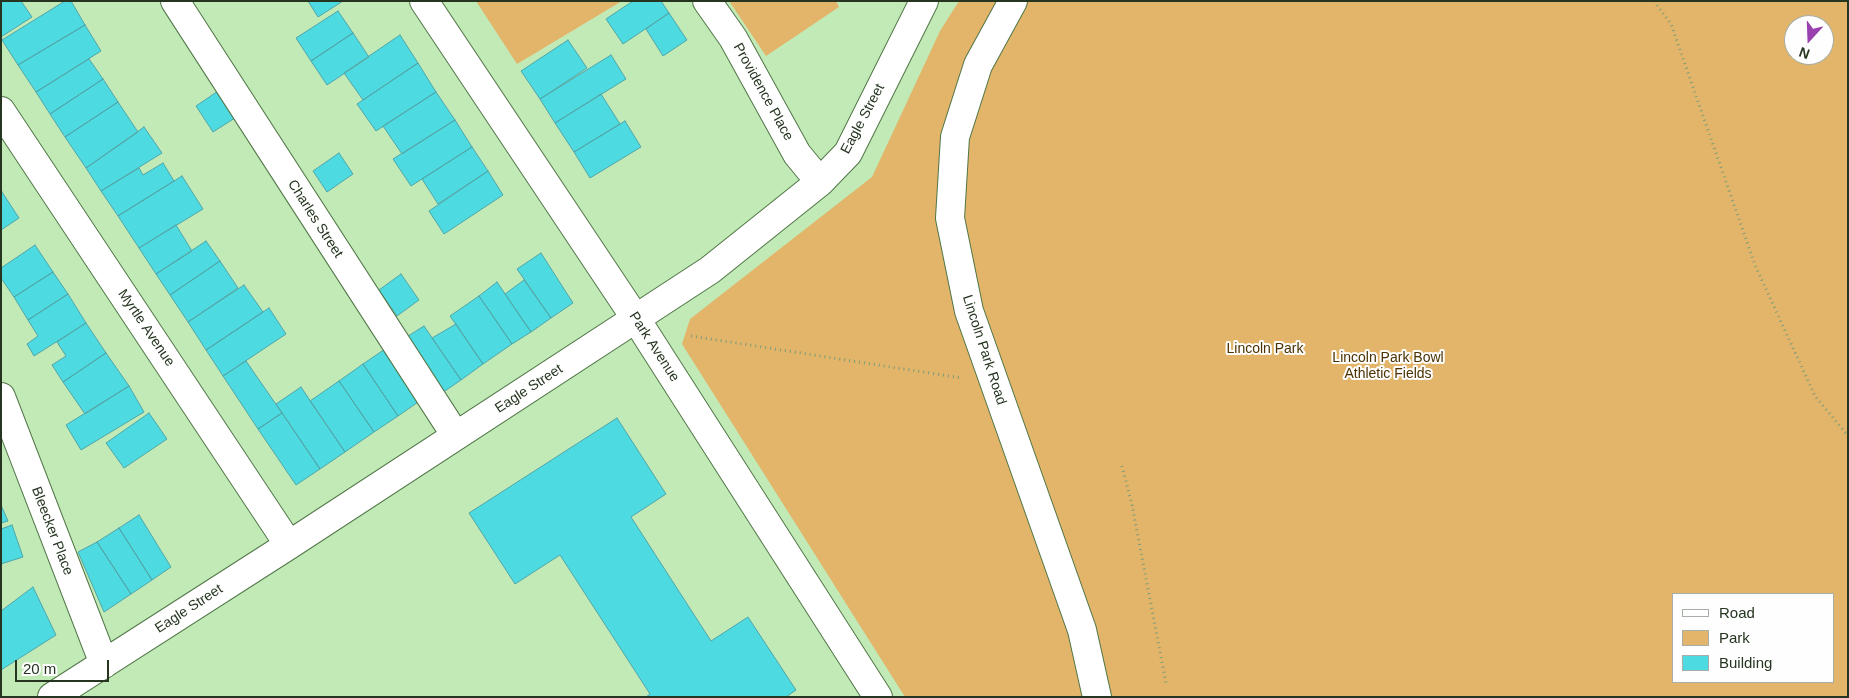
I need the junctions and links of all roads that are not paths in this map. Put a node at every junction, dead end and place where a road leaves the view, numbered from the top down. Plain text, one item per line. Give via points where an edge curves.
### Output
1 (175, 1) edge
2 (424, 1) edge
3 (707, 1) edge
4 (1013, 1) edge
5 (920, 4) edge
6 (1, 111) edge
7 (820, 182) junction
8 (636, 319) junction
9 (1, 397) edge
10 (456, 436) junction
11 (290, 545) junction
12 (104, 664) junction
13 (52, 697) edge
14 (878, 697) edge
15 (1097, 697) edge

1 - 10 street, Charles Street
2 - 8 street, Park Avenue
3 - 7 street, Providence Place via 733,38 798,154
4 - 15 street, Lincoln Park Road via 978,65 955,137 950,218 969,311 1082,630
5 - 7 street, Eagle Street via 848,153
6 - 11 street, Myrtle Avenue
7 - 8 street, Eagle Street via 710,270
8 - 10 street, Eagle Street
8 - 14 street, Park Avenue
9 - 12 street, Bleecker Place
10 - 11 street, Eagle Street
11 - 12 street, Eagle Street
12 - 13 street, Eagle Street

